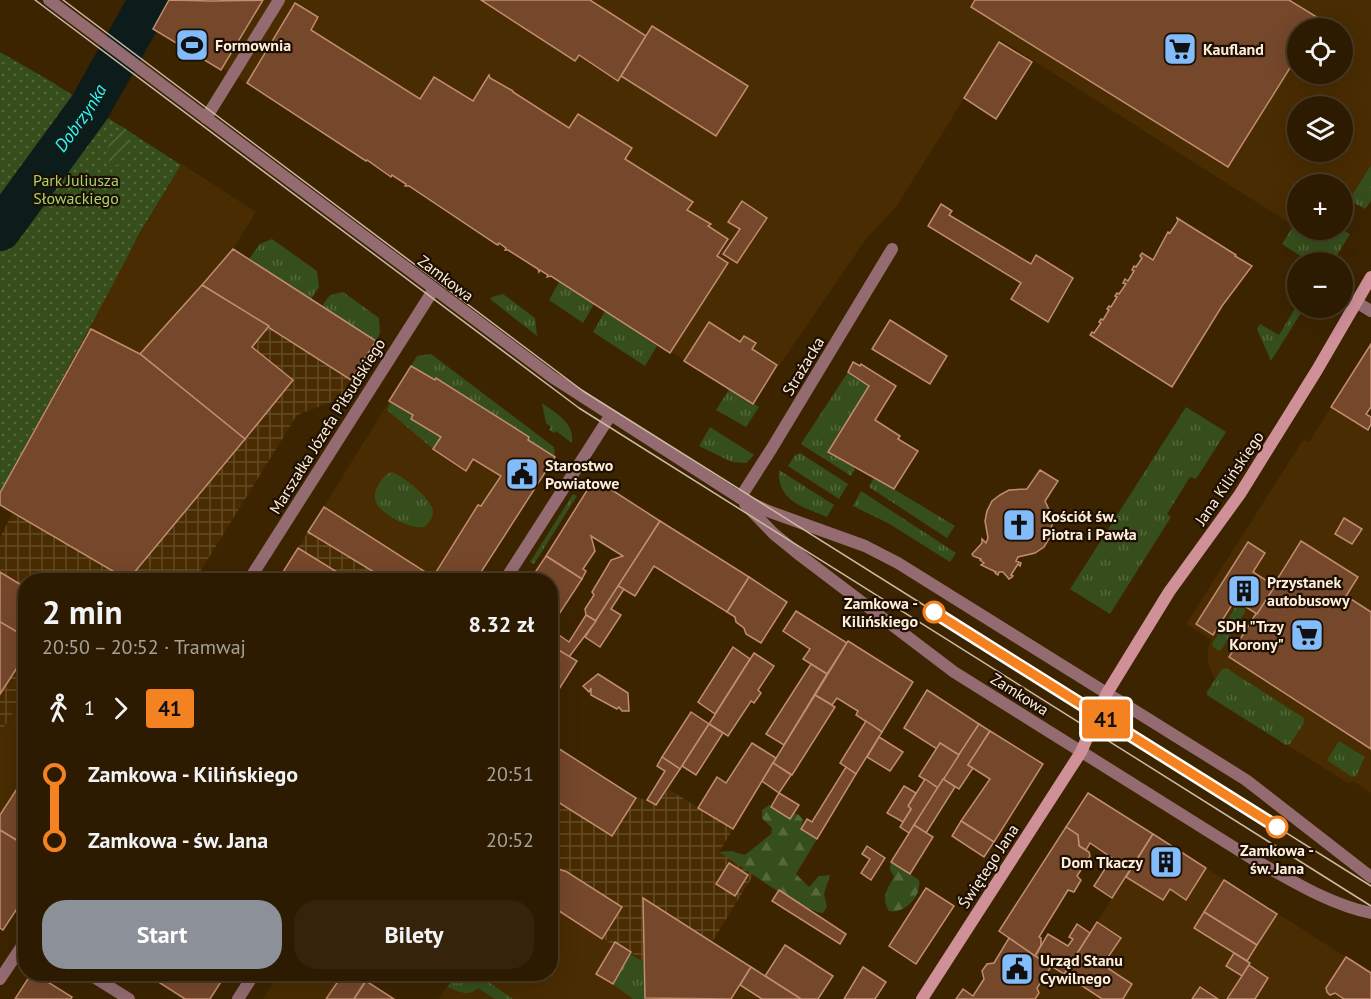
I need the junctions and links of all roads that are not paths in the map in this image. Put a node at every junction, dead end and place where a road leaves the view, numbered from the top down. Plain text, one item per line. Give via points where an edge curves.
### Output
1 (49, 0) edge
2 (279, 0) edge
3 (206, 118) junction
4 (892, 249) dead end
5 (1371, 277) edge
6 (434, 289) junction
7 (1356, 302) junction
8 (1371, 311) edge
9 (610, 416) junction
10 (740, 498) junction
11 (253, 573) edge
12 (509, 573) edge
13 (1107, 693) junction
14 (1082, 752) junction
15 (1371, 876) edge
16 (1371, 913) edge
17 (18, 952) edge
18 (0, 980) edge
19 (100, 981) edge
20 (250, 981) edge
21 (129, 999) edge
22 (238, 999) edge
23 (922, 999) edge

1 - 3 street, Zamkowa
2 - 3 street
3 - 6 street, Zamkowa
4 - 10 street, Strażacka
5 - 7 main road, Jana Kilińskiego
6 - 9 street, Zamkowa
6 - 11 street, Marszałka Józefa Piłsudskiego
7 - 8 street
7 - 13 main road, Jana Kilińskiego via 1246,485 1168,592
9 - 10 street, Zamkowa
9 - 12 street
10 - 13 street, Zamkowa via 865,546 898,563
10 - 14 street, Zamkowa via 801,556 936,660
13 - 14 main road, Jana Kilińskiego
13 - 15 street, Zamkowa via 1246,780
14 - 16 street, Zamkowa via 1297,884 1339,904
14 - 23 main road, Świętego Jana
17 - 18 street
19 - 21 street
20 - 22 street

